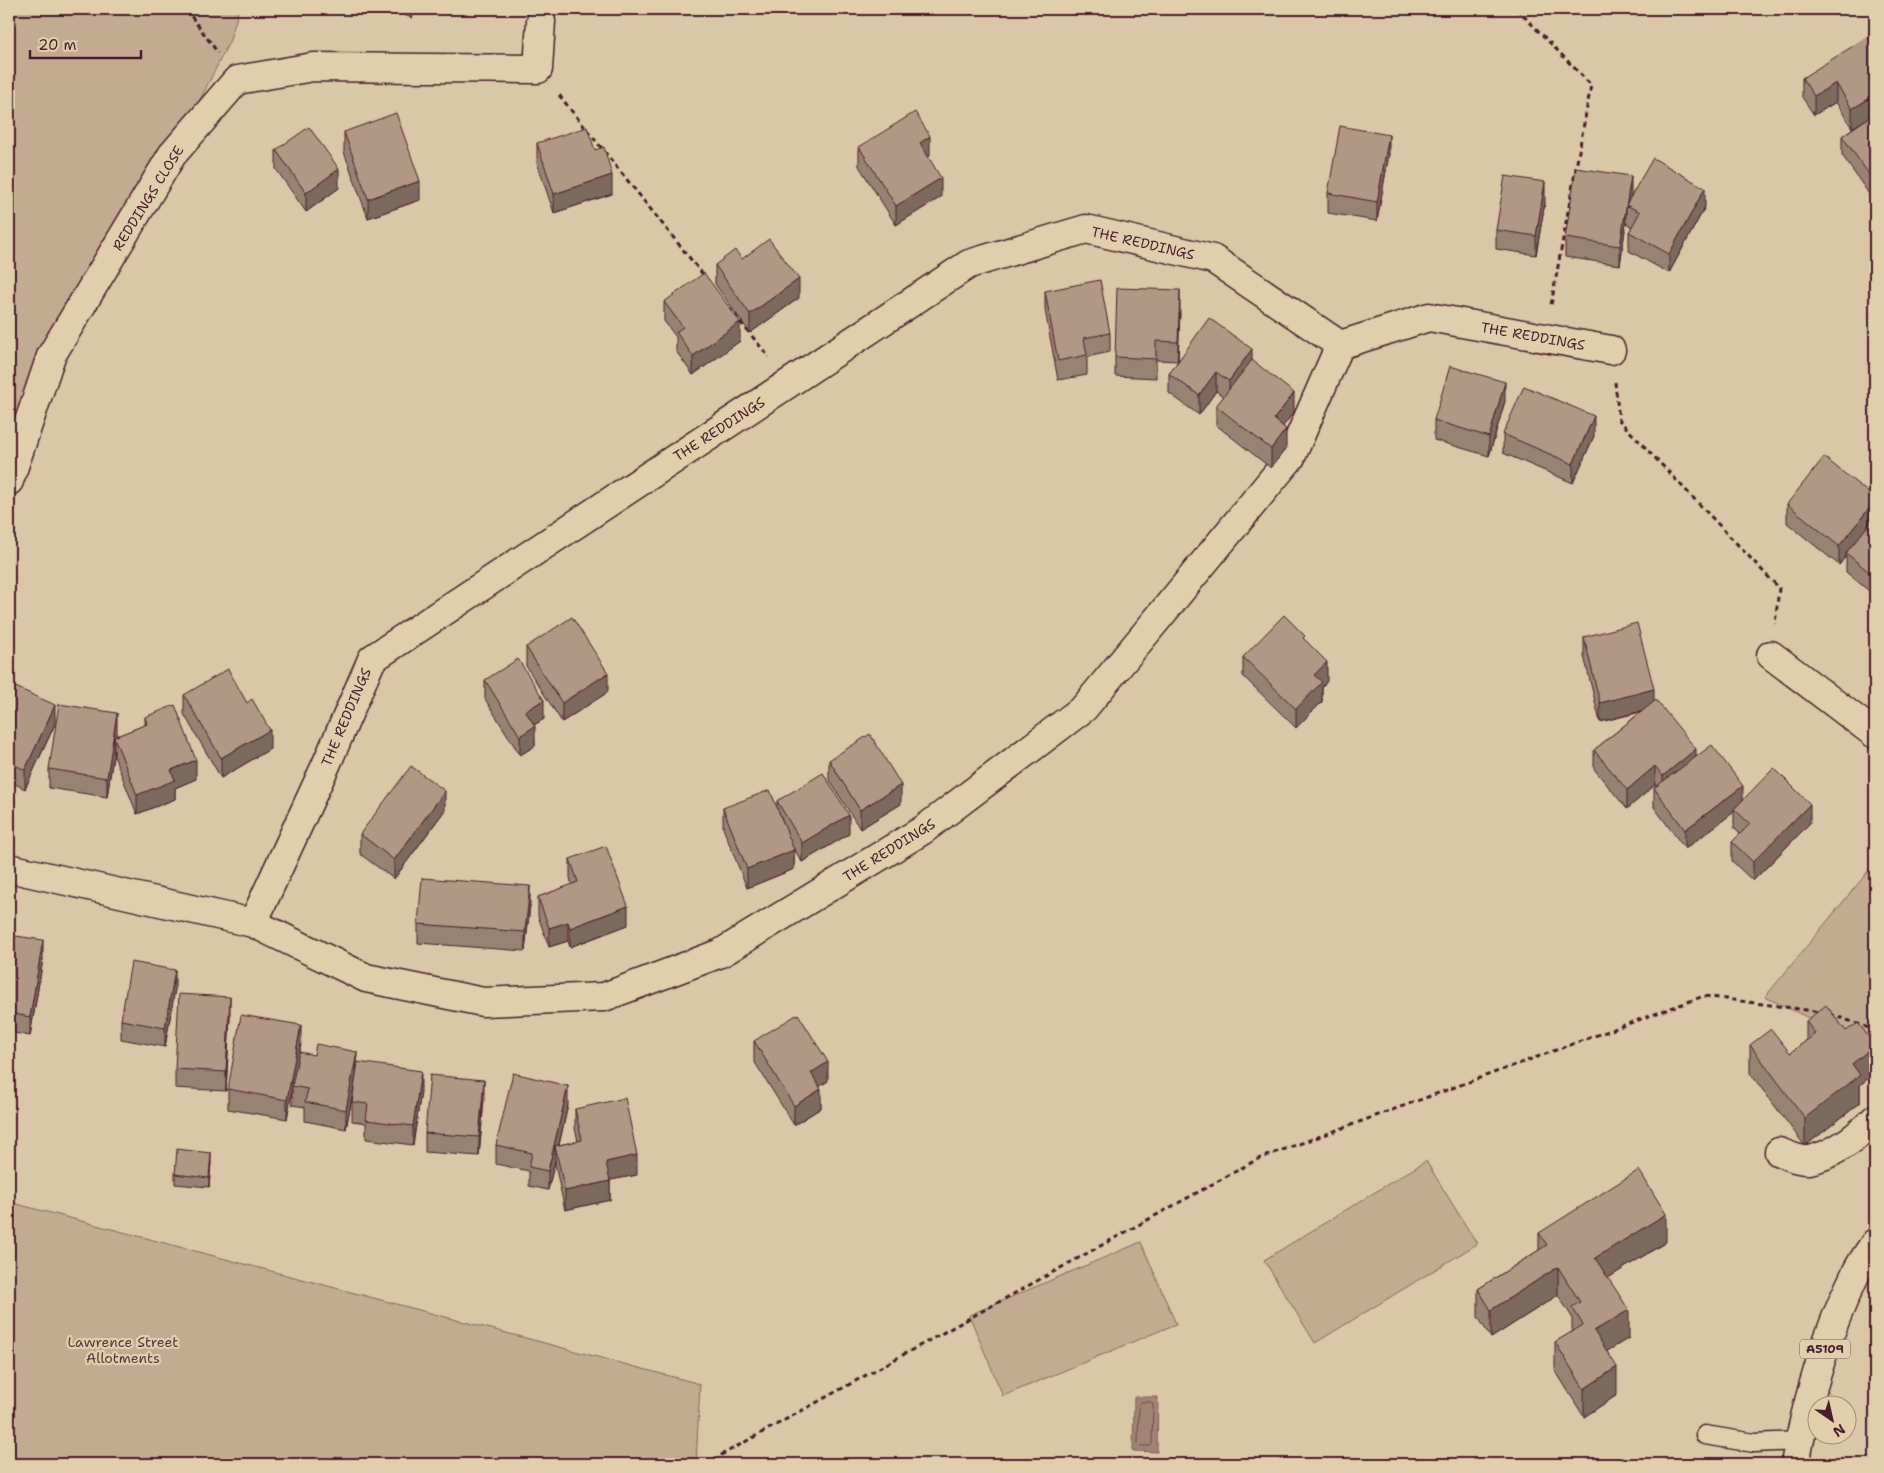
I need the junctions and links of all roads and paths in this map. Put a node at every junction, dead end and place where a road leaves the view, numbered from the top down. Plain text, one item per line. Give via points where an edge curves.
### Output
1 (186, 9) edge
2 (1517, 9) edge
3 (541, 21) dead end
4 (538, 69) junction
5 (237, 80) junction
6 (709, 283) edge
7 (728, 306) edge
8 (1545, 338) junction
9 (1340, 345) junction
10 (1611, 350) joint
11 (789, 383) junction
12 (9, 481) edge
13 (1771, 655) joint
14 (1875, 734) edge
15 (9, 868) edge
16 (252, 923) junction
17 (1875, 1030) edge
18 (1875, 1119) edge
19 (1779, 1152) dead end
20 (1875, 1243) edge
21 (1705, 1435) dead end
22 (1797, 1453) edge
23 (705, 1464) edge

1 - 5 path
2 - 8 path via 1591,85
3 - 4 street
4 - 5 street via 313,67
4 - 6 path
5 - 12 street, REDDINGS CLOSE via 172,155 51,356
7 - 11 path
8 - 9 street, THE REDDINGS via 1429,317
8 - 10 street, THE REDDINGS
9 - 11 street, THE REDDINGS via 1214,259 1086,229 969,264
9 - 16 street, THE REDDINGS via 1291,457 1084,708 923,830 721,953 604,997 483,1002 366,978
10 - 13 path via 1620,420 1779,588
11 - 16 street, THE REDDINGS via 372,659
13 - 14 street
15 - 16 street, THE REDDINGS
17 - 23 path via 1832,1014 1704,996 1258,1159
18 - 19 street via 1852,1139 1808,1160
20 - 22 street, A5109 via 1856,1274 1829,1335
21 - 22 lane

